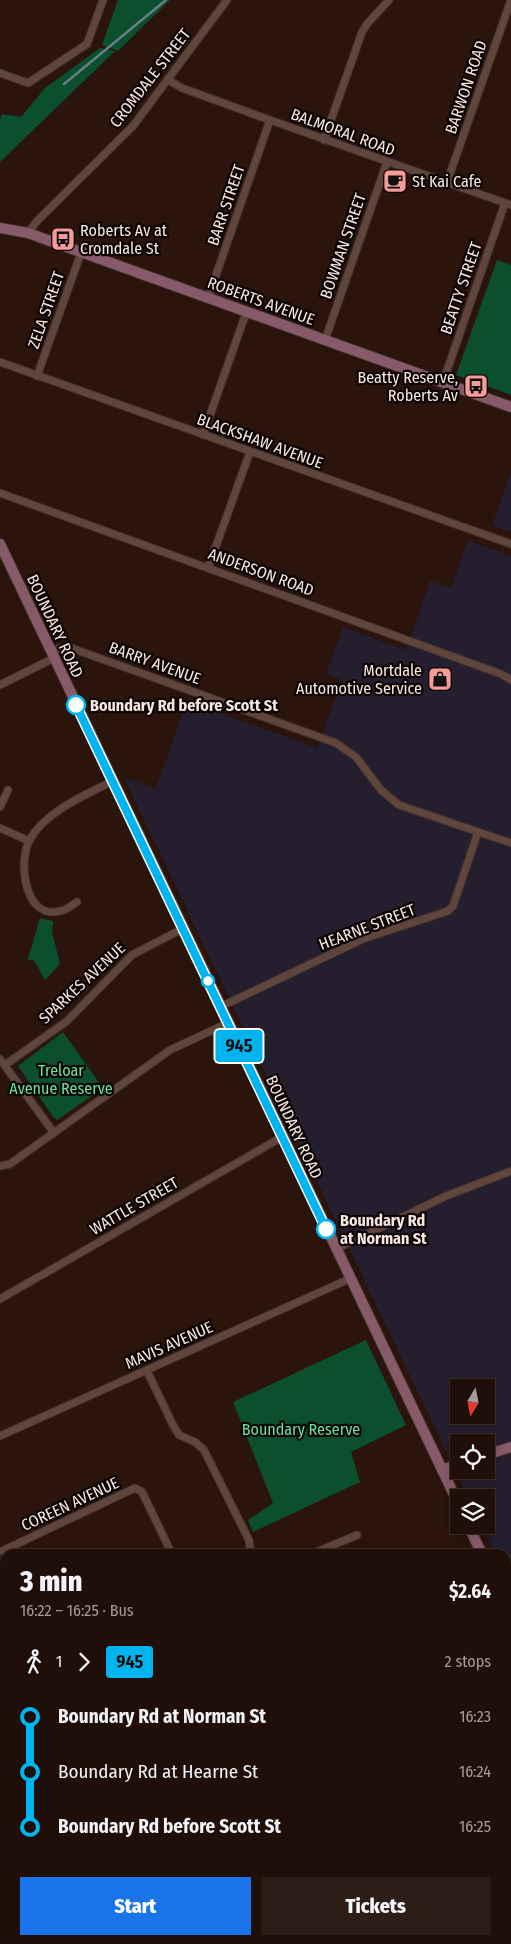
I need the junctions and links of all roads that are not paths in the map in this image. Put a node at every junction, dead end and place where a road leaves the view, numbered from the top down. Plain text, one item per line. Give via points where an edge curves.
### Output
1 (103, 0) edge
2 (227, 0) edge
3 (389, 0) edge
4 (510, 0) edge
5 (0, 73) edge
6 (168, 80) junction
7 (270, 120) junction
8 (324, 140) junction
9 (387, 162) junction
10 (446, 182) junction
11 (508, 204) edge
12 (0, 228) edge
13 (28, 233) junction
14 (80, 252) junction
15 (208, 298) junction
16 (246, 313) junction
17 (325, 340) junction
18 (0, 362) edge
19 (37, 376) junction
20 (442, 382) junction
21 (511, 407) edge
22 (203, 434) junction
23 (250, 452) junction
24 (0, 493) edge
25 (0, 544) edge
26 (511, 544) edge
27 (208, 568) junction
28 (52, 655) junction
29 (511, 680) edge
30 (0, 685) edge
31 (113, 781) junction
32 (8, 790) dead end
33 (0, 807) edge
34 (0, 828) edge
35 (478, 832) junction
36 (29, 841) junction
37 (511, 843) edge
38 (77, 902) dead end
39 (182, 929) junction
40 (220, 1007) junction
41 (228, 1023) junction
42 (2, 1062) edge
43 (54, 1133) junction
44 (282, 1137) junction
45 (0, 1166) edge
46 (511, 1170) edge
47 (336, 1249) junction
48 (349, 1279) junction
49 (0, 1299) edge
50 (147, 1371) junction
51 (0, 1436) edge
52 (511, 1447) edge
53 (495, 1452) edge
54 (450, 1467) edge
55 (442, 1470) junction
56 (451, 1489) edge
57 (472, 1534) edge
58 (357, 1535) dead end
59 (8, 1549) edge
60 (170, 1549) edge
61 (250, 1549) edge
62 (324, 1549) edge
63 (480, 1549) edge

1 - 5 street via 87,44 28,83
2 - 6 street, CROMDALE STREET
3 - 8 street via 362,32
4 - 10 street, BARWON ROAD
6 - 7 street, BALMORAL ROAD
6 - 13 street, CROMDALE STREET via 129,131
7 - 8 street, BALMORAL ROAD
7 - 15 street, BARR STREET
8 - 9 street, BALMORAL ROAD
9 - 10 street, BALMORAL ROAD
9 - 17 street, BOWMAN STREET
10 - 11 street, BALMORAL ROAD
11 - 20 street, BEATTY STREET
12 - 13 main road, ROBERTS AVENUE
13 - 14 main road, ROBERTS AVENUE
14 - 15 main road, ROBERTS AVENUE
14 - 19 street, ZELA STREET
15 - 16 main road, ROBERTS AVENUE
16 - 17 main road, ROBERTS AVENUE
16 - 22 street
17 - 20 main road, ROBERTS AVENUE
18 - 19 street, BLACKSHAW AVENUE
19 - 22 street, BLACKSHAW AVENUE
20 - 21 main road, ROBERTS AVENUE
22 - 23 street, BLACKSHAW AVENUE
23 - 26 street, BLACKSHAW AVENUE
23 - 27 street
24 - 27 street, ANDERSON ROAD
25 - 28 main road, BOUNDARY ROAD
27 - 29 street, ANDERSON ROAD via 492,670
28 - 30 street
28 - 31 main road, BOUNDARY ROAD
28 - 35 street, BARRY AVENUE via 60,648 71,648 336,743 356,757 393,801
31 - 36 street via 59,810
31 - 39 main road, BOUNDARY ROAD
32 - 33 street
34 - 36 street
35 - 37 street, BARRY AVENUE
35 - 40 street, HEARNE STREET via 453,906 448,911 363,939
36 - 38 street via 23,877 33,899 40,907 53,912 62,911
39 - 40 main road, BOUNDARY ROAD
39 - 42 street, SPARKES AVENUE via 132,955 67,1021
40 - 41 main road, BOUNDARY ROAD
41 - 43 street via 170,1050
41 - 44 main road, BOUNDARY ROAD
42 - 43 street
43 - 45 street via 10,1164
44 - 47 main road, BOUNDARY ROAD
44 - 49 street, WATTLE STREET
46 - 47 street via 446,1196
47 - 48 main road, BOUNDARY ROAD
48 - 50 street, MAVIS AVENUE
48 - 55 main road, BOUNDARY ROAD
50 - 51 street, MAVIS AVENUE
50 - 61 street via 179,1435 204,1450 249,1540
52 - 53 main road
54 - 55 main road
55 - 56 main road, BOUNDARY ROAD
57 - 63 main road
58 - 62 street
59 - 60 street, COREEN AVENUE via 135,1488 142,1492

